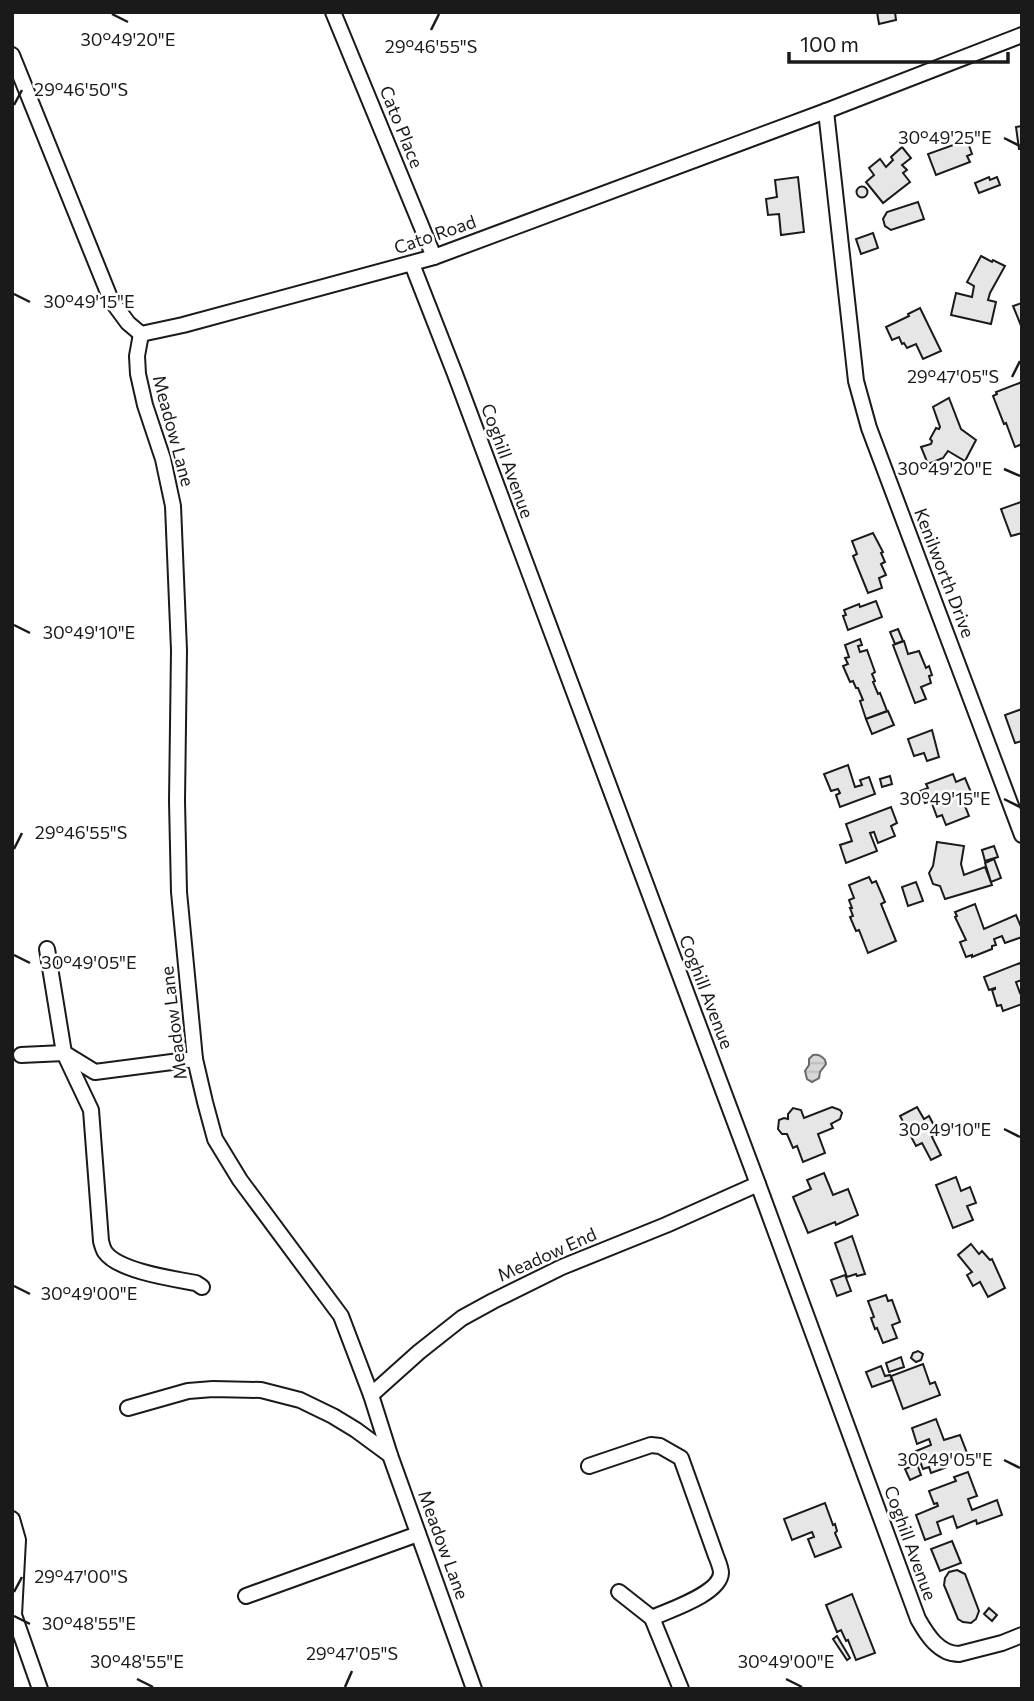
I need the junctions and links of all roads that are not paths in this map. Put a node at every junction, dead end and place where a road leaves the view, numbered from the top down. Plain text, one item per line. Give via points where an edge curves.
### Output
1 (333, 12) edge
2 (1022, 35) edge
3 (12, 55) edge
4 (826, 111) junction
5 (434, 257) junction
6 (411, 264) junction
7 (141, 334) junction
8 (1022, 835) edge
9 (47, 949) dead end
10 (64, 1052) junction
11 (21, 1055) dead end
12 (195, 1059) junction
13 (758, 1184) junction
14 (202, 1287) dead end
15 (372, 1395) junction
16 (128, 1408) dead end
17 (390, 1455) junction
18 (589, 1466) dead end
19 (12, 1519) edge
20 (418, 1534) junction
21 (619, 1592) dead end
22 (246, 1596) dead end
23 (652, 1618) junction
24 (1022, 1635) edge
25 (40, 1689) edge
26 (474, 1689) edge
27 (681, 1689) edge

1 - 5 street, Cato Place
2 - 4 street, Cato Road
3 - 7 street via 111,300
4 - 5 street, Cato Road
4 - 8 street, Kenilworth Drive via 861,405
5 - 6 street, Cato Road
6 - 7 street, Cato Road
6 - 13 street, Coghill Avenue
7 - 12 street, Meadow Lane via 138,374 173,506 179,650 179,892
9 - 10 street
10 - 11 street
10 - 12 street via 95,1072
10 - 14 street via 91,1110 101,1241 106,1253 139,1271
12 - 15 street, Meadow Lane via 215,1139 341,1316
13 - 15 street, Meadow End via 562,1267 461,1318
13 - 24 street, Coghill Avenue via 918,1619 936,1644 952,1654
15 - 17 street, Meadow Lane
16 - 17 street via 188,1391 261,1390 300,1400 333,1416
17 - 20 street, Meadow Lane
18 - 23 street via 651,1445 681,1458 721,1572 717,1585 708,1592
19 - 25 street via 18,1540 14,1615
20 - 22 street
20 - 26 street, Meadow Lane
21 - 23 street
23 - 27 street

